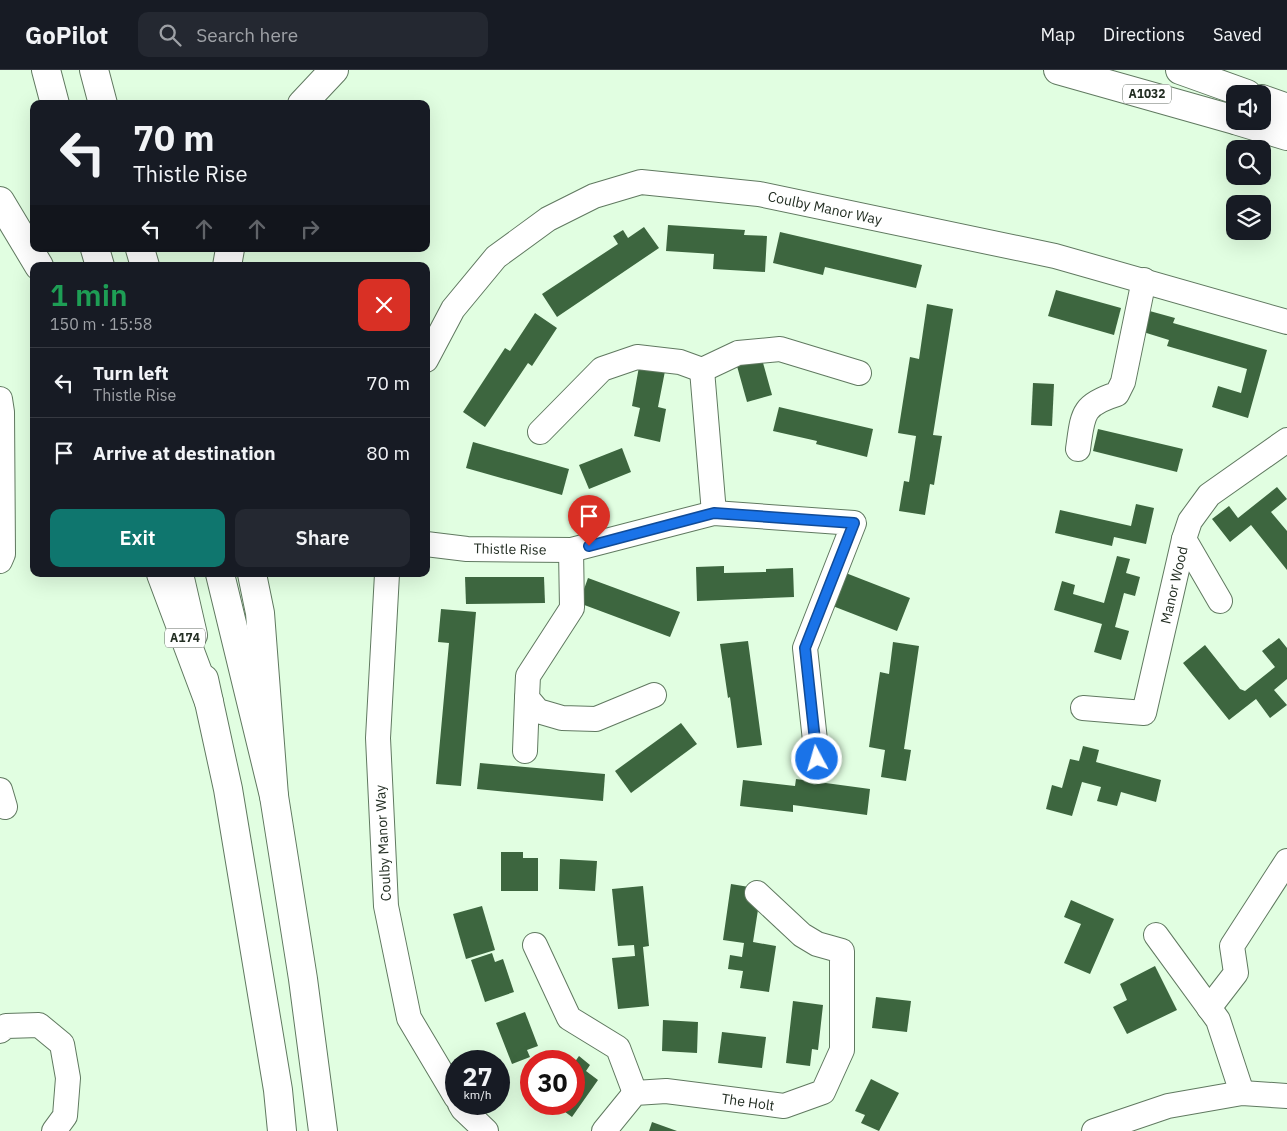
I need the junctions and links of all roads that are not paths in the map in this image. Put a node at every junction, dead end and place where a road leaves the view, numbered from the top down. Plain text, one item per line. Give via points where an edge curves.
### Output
1 (46, 70) edge
2 (94, 70) edge
3 (334, 70) edge
4 (1058, 70) edge
5 (1180, 70) edge
6 (1226, 86) edge
7 (54, 100) edge
8 (102, 100) edge
9 (306, 100) edge
10 (1271, 102) edge
11 (1287, 108) edge
12 (1226, 118) edge
13 (1267, 130) edge
14 (1287, 136) edge
15 (0, 202) edge
16 (30, 251) edge
17 (1144, 280) junction
18 (1287, 322) edge
19 (430, 352) edge
20 (702, 370) junction
21 (859, 373) dead end
22 (0, 399) edge
23 (540, 432) dead end
24 (1287, 441) edge
25 (1078, 448) dead end
26 (714, 513) junction
27 (1184, 539) junction
28 (430, 544) edge
29 (571, 550) junction
30 (0, 561) edge
31 (162, 577) edge
32 (180, 577) edge
33 (221, 577) edge
34 (253, 577) edge
35 (387, 577) edge
36 (1220, 601) dead end
37 (654, 695) dead end
38 (527, 698) junction
39 (209, 702) junction
40 (1083, 708) dead end
41 (524, 751) dead end
42 (817, 759) dead end
43 (274, 796) junction
44 (1287, 861) edge
45 (757, 893) dead end
46 (1156, 935) dead end
47 (535, 945) dead end
48 (1210, 1008) junction
49 (0, 1031) edge
50 (445, 1079) edge
51 (635, 1093) junction
52 (1242, 1093) junction
53 (1287, 1096) edge
54 (470, 1115) edge
55 (54, 1131) edge
56 (282, 1131) edge
57 (323, 1131) edge
58 (486, 1131) edge
59 (604, 1131) edge
60 (1094, 1131) edge

1 - 7 main road
2 - 8 main road
3 - 9 main road
4 - 12 main road, A1032
5 - 6 main road
10 - 11 main road
13 - 14 main road, A1032
15 - 16 main road
17 - 18 street, Coulby Manor Way
17 - 19 street, Coulby Manor Way via 1055,256 758,194 641,182 594,196 548,219 496,257 453,309
17 - 25 street via 1123,382 1117,394 1103,398 1082,416
20 - 21 street via 738,354 780,349
20 - 23 street via 680,362 637,357 602,369
20 - 26 street
22 - 30 street via 3,554
24 - 27 street, Manor Wood via 1209,495 1190,521
26 - 29 street, Thistle Rise
26 - 42 street, Thistle Rise via 854,523 805,648
27 - 36 street
27 - 40 street, Manor Wood via 1144,714
28 - 29 street, Thistle Rise via 467,549
29 - 38 street via 572,608 528,676
31 - 39 main road, A174
32 - 39 main road
33 - 43 main road
34 - 43 main road via 260,613
35 - 50 street, Coulby Manor Way via 378,738 386,906 409,1018
37 - 38 street via 596,720 562,718 538,711
38 - 41 street
39 - 56 main road via 232,809
43 - 57 main road
44 - 48 street via 1232,946 1236,973
45 - 51 street, The Holt via 802,935 817,944 842,951 842,1050 823,1092 784,1106 666,1091
46 - 48 street
47 - 51 street via 569,1018 618,1048
48 - 52 street via 1218,1020
49 - 55 street via 6,1026 39,1025 62,1044 68,1078 65,1116
51 - 59 street
52 - 53 street
52 - 60 street via 1168,1106
54 - 58 street

